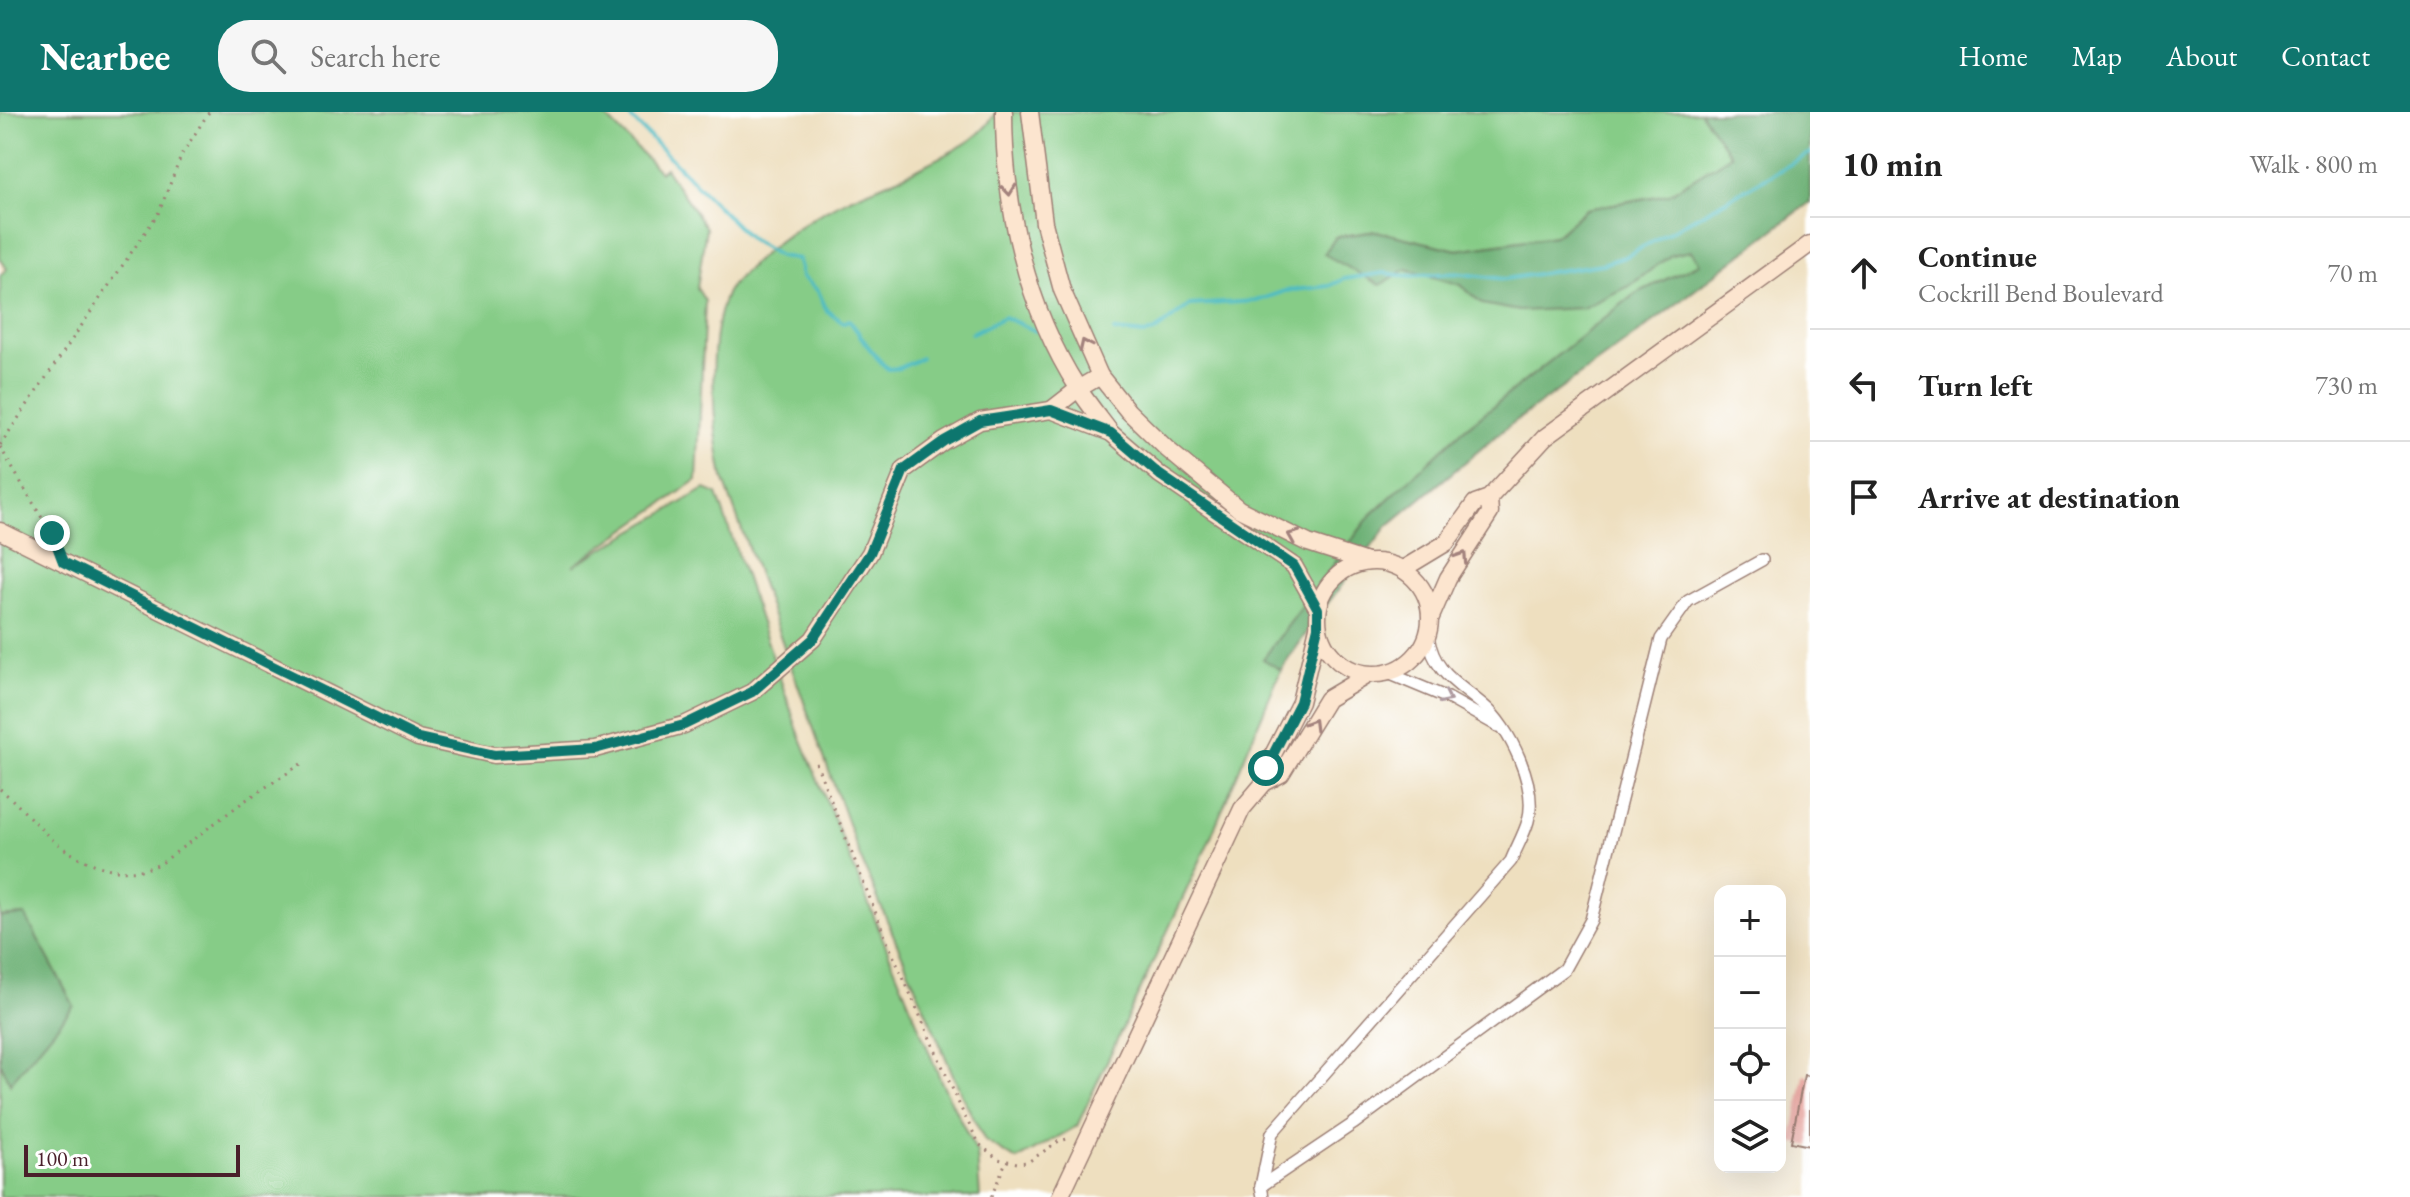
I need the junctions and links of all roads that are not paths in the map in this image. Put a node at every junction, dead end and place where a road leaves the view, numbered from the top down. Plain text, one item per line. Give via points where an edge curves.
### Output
1 (1004, 112) edge
2 (1030, 112) edge
3 (1810, 244) edge
4 (1100, 376) junction
5 (1078, 389) junction
6 (1051, 410) junction
7 (1111, 433) junction
8 (1489, 498) junction
9 (1234, 516) junction
10 (0, 531) edge
11 (1762, 560) dead end
12 (1367, 562) junction
13 (1403, 569) junction
14 (1318, 609) junction
15 (1431, 617) junction
16 (1318, 627) junction
17 (1428, 636) junction
18 (1388, 673) junction
19 (1369, 674) junction
20 (1503, 728) junction
21 (1264, 783) junction
22 (1262, 1192) edge
23 (1060, 1197) edge

1 -> 5 street via 1019,248 1055,346
4 -> 2 street via 1062,290 1044,223
3 - 8 street via 1545,437
4 - 5 street
4 - 9 street
5 - 6 street
5 - 7 street
6 - 7 street
6 - 10 street via 980,421 904,470 870,553 813,639 752,692 684,725 595,749 494,755 418,738
7 - 9 street via 1160,475
8 - 13 street via 1475,503 1446,543
15 -> 8 street via 1448,578 1490,513
12 -> 9 street
9 - 14 street via 1294,566
11 - 22 street via 1688,601 1661,639 1591,920 1564,969
12 - 13 street
12 - 14 street via 1335,577
13 - 15 street via 1427,598
14 - 16 street
15 - 17 street
16 - 19 street via 1334,658
16 - 21 street via 1300,702 1266,768
17 - 18 street via 1412,659
17 - 20 street via 1432,657 1451,681 1487,707
18 - 19 street
18 -> 20 street
21 -> 19 street via 1281,774 1327,699
20 - 22 street via 1528,787 1529,819 1511,861 1272,1133
21 - 23 street via 1242,809

